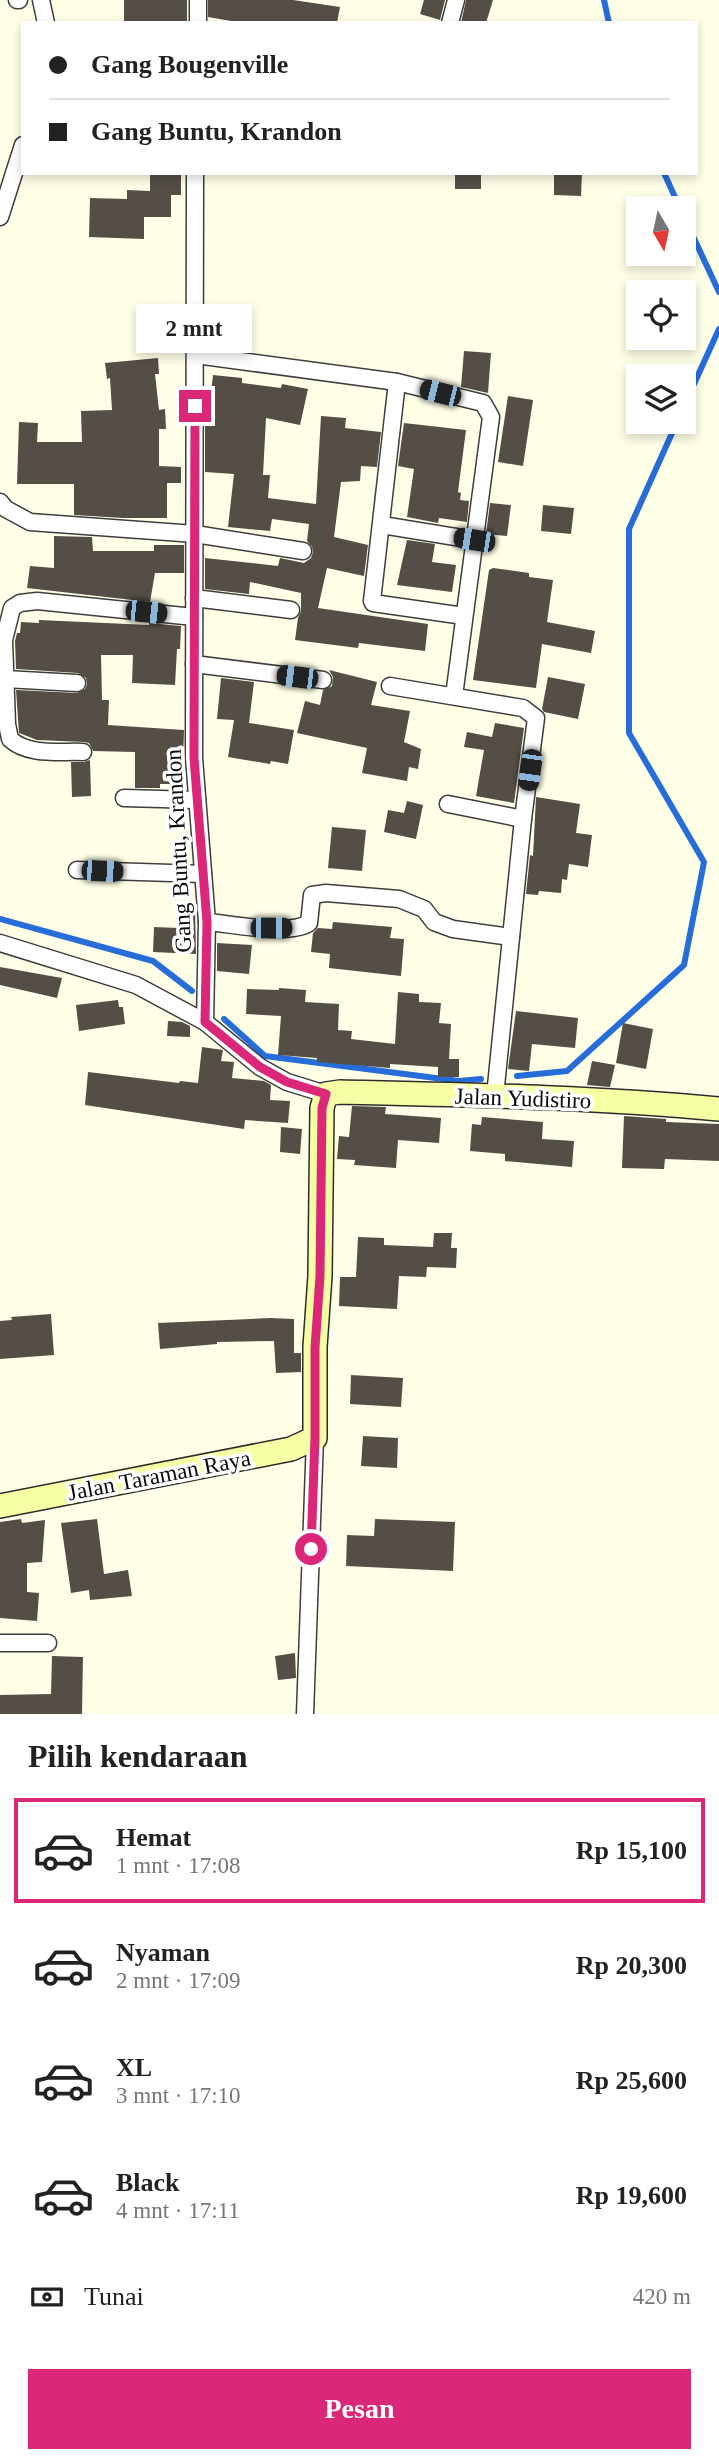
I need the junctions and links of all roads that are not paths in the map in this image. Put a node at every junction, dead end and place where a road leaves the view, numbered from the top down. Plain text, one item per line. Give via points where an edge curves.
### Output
1 (41, 0) edge
2 (198, 0) edge
3 (456, 0) edge
4 (46, 21) edge
5 (198, 21) edge
6 (451, 21) edge
7 (21, 151) edge
8 (195, 175) edge
9 (0, 217) edge
10 (196, 355) junction
11 (397, 382) junction
12 (0, 502) edge
13 (382, 525) junction
14 (195, 534) junction
15 (474, 540) junction
16 (303, 551) dead end
17 (194, 598) junction
18 (291, 610) dead end
19 (464, 616) junction
20 (194, 617) junction
21 (194, 664) junction
22 (5, 679) junction
23 (323, 680) dead end
24 (77, 683) dead end
25 (390, 686) dead end
26 (454, 696) junction
27 (83, 752) dead end
28 (124, 798) dead end
29 (197, 800) junction
30 (448, 804) dead end
31 (523, 819) junction
32 (77, 870) dead end
33 (203, 874) junction
34 (207, 922) junction
35 (511, 937) junction
36 (0, 943) edge
37 (205, 1022) junction
38 (326, 1094) junction
39 (495, 1096) junction
40 (719, 1109) edge
41 (315, 1438) junction
42 (0, 1506) edge
43 (0, 1643) edge
44 (48, 1643) dead end
45 (305, 1714) edge

1 - 4 street
2 - 5 street
3 - 6 street
7 - 9 street
8 - 10 street, Gang Buntu, Krandon
10 - 11 street
10 - 14 street, Gang Buntu, Krandon
11 - 13 street
11 - 15 street via 483,403 489,412
12 - 14 street via 30,522
13 - 15 street
13 - 19 street via 373,603
14 - 16 street
14 - 17 street, Gang Buntu, Krandon
15 - 19 street
17 - 18 street
17 - 20 street, Gang Buntu, Krandon
19 - 26 street
20 - 21 street, Gang Buntu, Krandon
20 - 22 street via 20,603 12,608 4,640
21 - 23 street
21 - 29 street, Gang Buntu, Krandon
22 - 24 street
22 - 27 street via 10,739 29,749
25 - 26 street
26 - 31 street via 523,708 535,715
28 - 29 street
29 - 33 street, Gang Buntu, Krandon
30 - 31 street
31 - 35 street
32 - 33 street
33 - 34 street, Gang Buntu, Krandon
34 - 35 street via 302,928 309,923 312,895 326,893 399,899 453,929
34 - 37 street, Gang Buntu, Krandon
35 - 39 street
36 - 37 street via 136,985
37 - 38 street via 260,1067 287,1082
38 - 39 street, Jalan Yudistiro
38 - 41 street via 322,1108
39 - 40 street, Jalan Yudistiro
41 - 42 street, Jalan Taraman Raya via 291,1449
41 - 45 street
43 - 44 street

